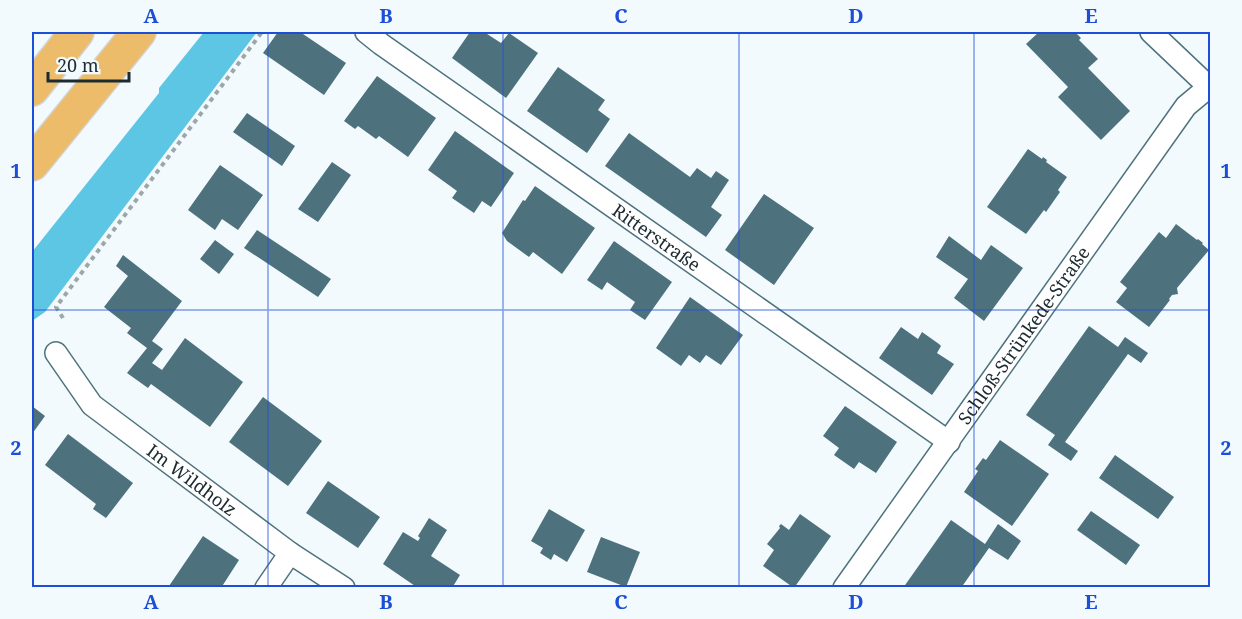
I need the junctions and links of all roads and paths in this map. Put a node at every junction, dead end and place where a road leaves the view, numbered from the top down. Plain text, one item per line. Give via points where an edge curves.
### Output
1 (77, 32) edge
2 (139, 32) edge
3 (262, 32) edge
4 (366, 32) edge
5 (1151, 32) edge
6 (1210, 87) edge
7 (32, 89) edge
8 (32, 164) edge
9 (63, 318) dead end
10 (56, 352) dead end
11 (949, 442) junction
12 (290, 553) junction
13 (266, 588) edge
14 (344, 588) edge
15 (844, 588) edge

1 - 7 highway
2 - 8 highway
3 - 9 path via 56,307
4 - 11 street, Ritterstraße
5 - 6 street
6 - 11 street, Schloß-Strünkede-Straße via 1186,106
10 - 12 street, Im Wildholz via 92,405
11 - 15 street, Schloß-Strünkede-Straße
12 - 13 street
12 - 14 street, Im Wildholz

